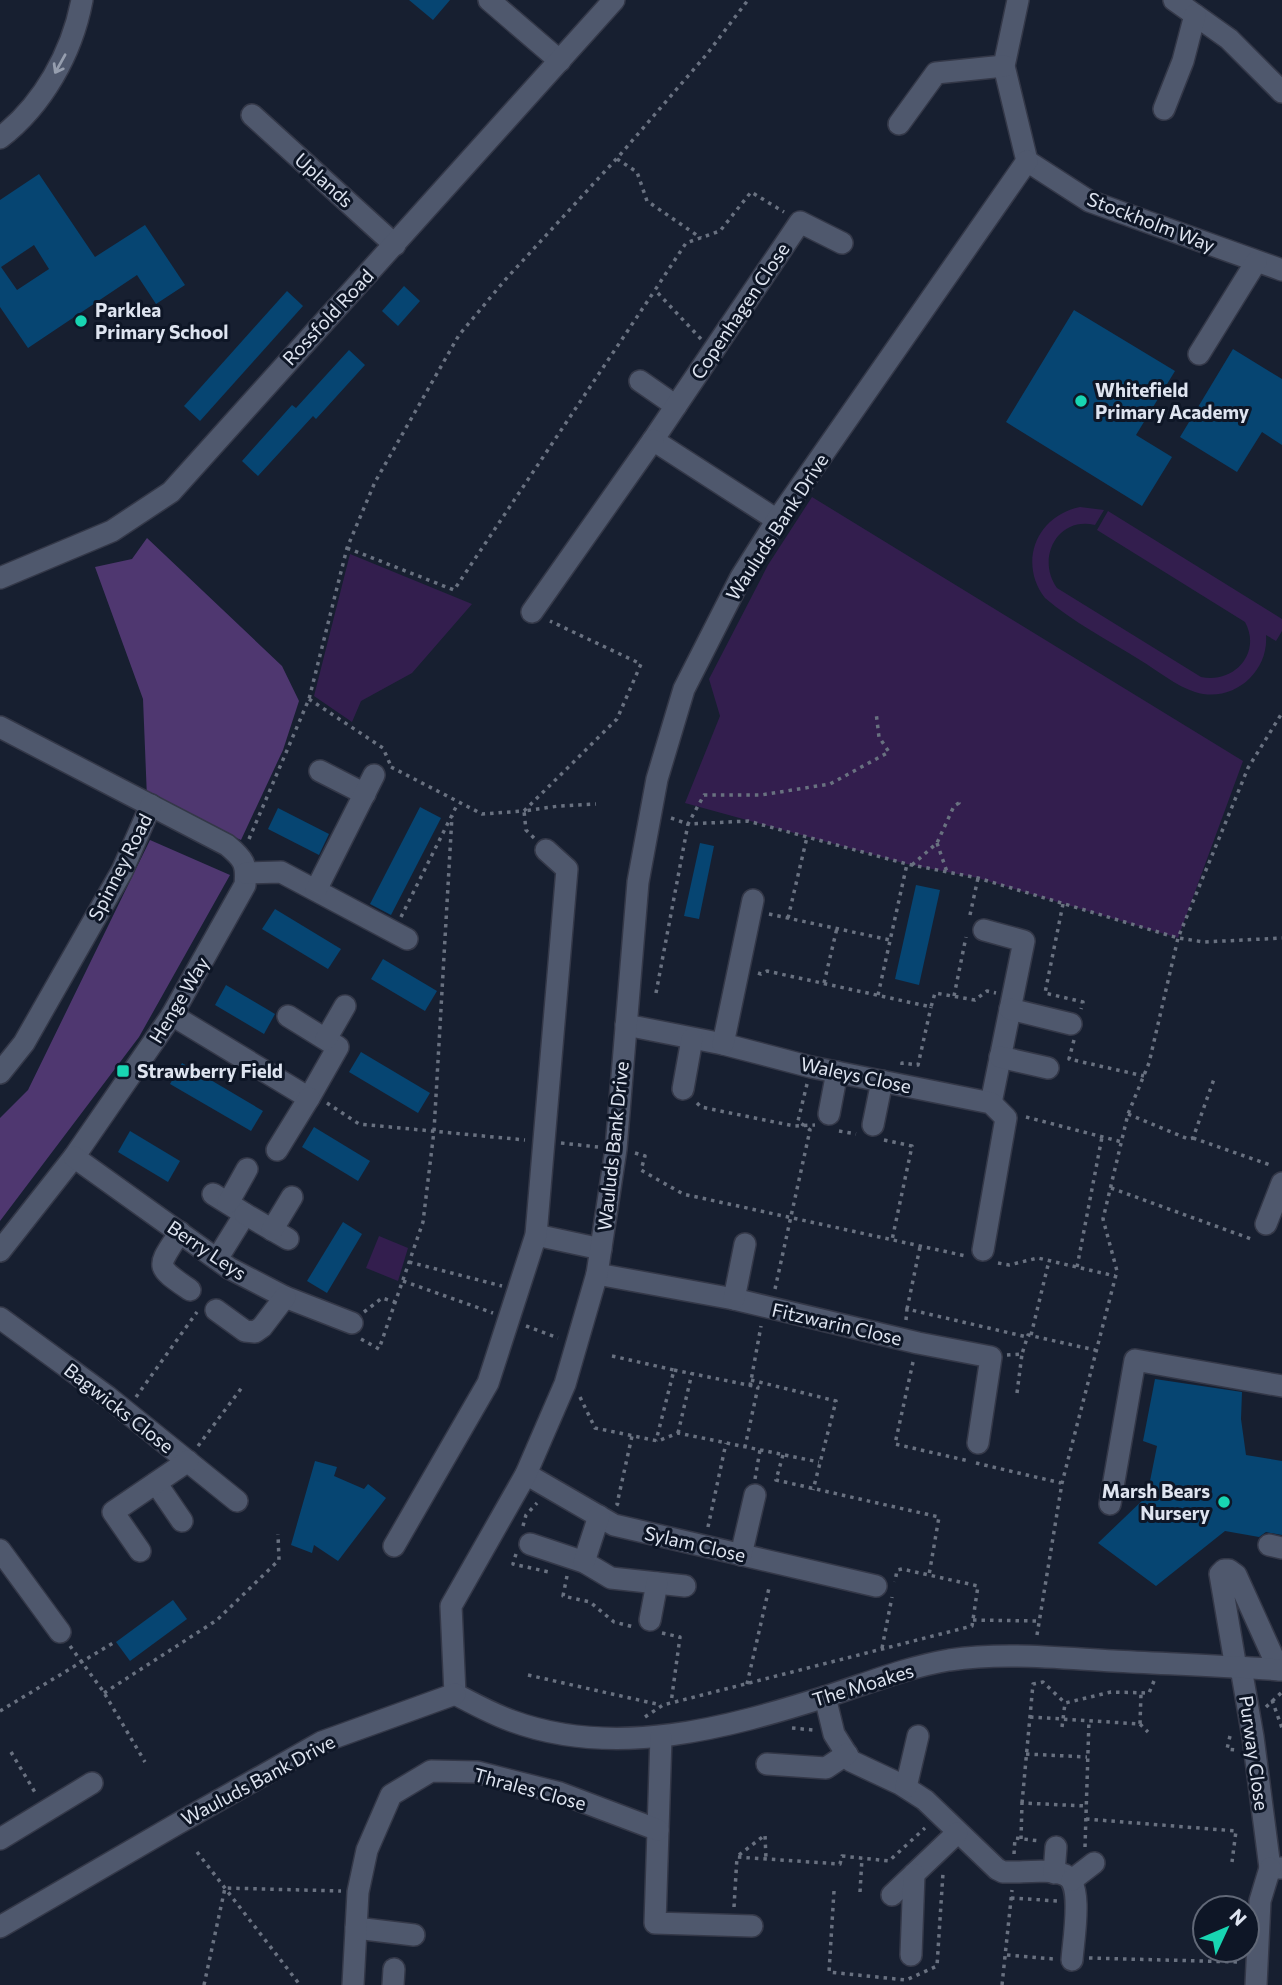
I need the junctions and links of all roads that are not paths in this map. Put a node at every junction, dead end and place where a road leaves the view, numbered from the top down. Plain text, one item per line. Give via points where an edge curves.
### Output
1 (82, 0) edge
2 (489, 0) edge
3 (614, 0) edge
4 (1018, 0) edge
5 (1174, 0) edge
6 (1195, 15) junction
7 (560, 61) junction
8 (1004, 66) junction
9 (1282, 92) edge
10 (1164, 109) dead end
11 (252, 115) dead end
12 (899, 124) dead end
13 (0, 138) edge
14 (1027, 160) junction
15 (842, 243) dead end
16 (395, 245) junction
17 (1256, 262) junction
18 (1282, 271) edge
19 (1199, 354) dead end
20 (640, 381) dead end
21 (676, 405) junction
22 (653, 440) junction
23 (777, 520) junction
24 (0, 578) edge
25 (532, 612) road end
26 (0, 727) edge
27 (320, 771) dead end
28 (151, 805) junction
29 (546, 850) road end
30 (246, 873) junction
31 (316, 890) junction
32 (752, 904) road end
33 (984, 930) dead end
34 (407, 939) road end
35 (1011, 1003) junction
36 (345, 1006) dead end
37 (172, 1015) junction
38 (288, 1016) dead end
39 (1070, 1024) dead end
40 (626, 1025) junction
41 (692, 1039) junction
42 (332, 1043) junction
43 (723, 1044) junction
44 (1000, 1057) junction
45 (1048, 1068) dead end
46 (838, 1072) junction
47 (0, 1073) edge
48 (890, 1083) junction
49 (683, 1089) road end
50 (309, 1098) junction
51 (998, 1111) junction
52 (830, 1124) road end
53 (870, 1133) road end
54 (276, 1150) dead end
55 (74, 1157) junction
56 (247, 1169) dead end
57 (1282, 1183) edge
58 (292, 1197) dead end
59 (229, 1204) junction
60 (180, 1232) junction
61 (1262, 1233) road end
62 (536, 1236) junction
63 (745, 1244) dead end
64 (601, 1249) junction
65 (0, 1251) edge
66 (981, 1256) road end
67 (217, 1259) junction
68 (597, 1274) junction
69 (190, 1290) dead end
70 (285, 1297) junction
71 (734, 1299) junction
72 (207, 1311) road end
73 (0, 1318) edge
74 (352, 1323) road end
75 (1282, 1385) edge
76 (978, 1443) dead end
77 (188, 1461) junction
78 (526, 1474) junction
79 (156, 1483) junction
80 (754, 1491) road end
81 (237, 1501) dead end
82 (1110, 1504) dead end
83 (599, 1516) junction
84 (181, 1521) dead end
85 (523, 1541) road end
86 (394, 1546) dead end
87 (0, 1550) edge
88 (140, 1551) dead end
89 (741, 1555) junction
90 (584, 1562) junction
91 (657, 1583) junction
92 (685, 1586) dead end
93 (876, 1586) dead end
94 (648, 1627) road end
95 (60, 1632) road end
96 (1239, 1668) junction
97 (1280, 1670) edge
98 (455, 1694) junction
99 (825, 1697) junction
100 (918, 1736) dead end
101 (661, 1737) junction
102 (847, 1754) junction
103 (767, 1764) dead end
104 (92, 1783) dead end
105 (906, 1787) junction
106 (658, 1830) junction
107 (957, 1833) junction
108 (0, 1839) edge
109 (1050, 1845) road end
110 (1094, 1863) road end
111 (1276, 1868) edge
112 (914, 1874) junction
113 (1063, 1877) junction
114 (892, 1895) dead end
115 (743, 1926) road end
116 (0, 1927) edge
117 (356, 1928) junction
118 (414, 1935) dead end
119 (911, 1955) dead end
120 (1072, 1960) road end
121 (353, 1985) edge
122 (1256, 1985) edge

1 -> 13 street via 64,59 39,97
2 - 7 street
3 - 7 street, Rossfold Road
4 - 8 street
5 - 6 street
6 - 9 street via 1229,39
6 - 10 street via 1184,61
7 - 16 street, Rossfold Road
8 - 12 street via 936,73
8 - 14 street
11 - 16 street, Uplands
14 - 17 street, Stockholm Way via 1089,201
14 - 23 street, Wauluds Bank Drive
15 - 21 street, Copenhagen Close via 800,222
16 - 24 street, Rossfold Road via 171,492 112,531
17 - 18 street, Stockholm Way
17 - 19 street
20 - 21 street
21 - 22 street, Copenhagen Close
22 - 23 street
22 - 25 street, Copenhagen Close
23 - 40 street, Wauluds Bank Drive via 741,577 684,689 661,766 638,882
26 - 28 street, Spinney Road
27 - 31 street via 377,779
28 - 30 street via 227,845 243,858
28 - 47 street, Spinney Road via 122,871 24,1043
29 - 62 street via 567,869
30 - 31 street via 281,872
30 - 37 street, Henge Way via 245,886
31 - 34 street
32 - 43 street
33 - 35 street via 1024,942
35 - 39 street
35 - 44 street
36 - 42 street
37 - 50 street
37 - 55 street, Henge Way
38 - 42 street
40 - 41 street, Waleys Close
40 - 64 street, Wauluds Bank Drive via 616,1149
41 - 43 street, Waleys Close
41 - 49 street
42 - 50 street
43 - 46 street, Waleys Close
44 - 45 street
44 - 51 street
46 - 48 street, Waleys Close
46 - 52 street
48 - 51 street, Waleys Close
48 - 53 street
50 - 54 street
51 - 66 street
55 - 60 street, Berry Leys
55 - 65 street, Henge Way
56 - 59 street
57 - 61 street
58 - 59 street via 280,1234
59 - 67 street
60 - 67 street, Berry Leys
60 - 69 street via 162,1266
62 - 64 street
62 - 86 street via 488,1383
63 - 71 street
64 - 68 street, Wauluds Bank Drive
67 - 70 street, Berry Leys
68 - 71 street, Fitzwarin Close
68 - 78 street, Wauluds Bank Drive via 565,1384
70 - 72 street via 255,1332
70 - 74 street, Berry Leys
71 - 76 street, Fitzwarin Close via 991,1357
73 - 77 street, Bagwicks Close
75 - 82 street via 1135,1360
77 - 79 street
77 - 81 street, Bagwicks Close
78 - 83 street, Sylam Close
78 - 98 street, Wauluds Bank Drive via 451,1606
79 - 84 street
79 - 88 street via 113,1512
80 - 89 street
83 - 89 street, Sylam Close via 614,1524
83 - 90 street
85 - 90 street
87 - 95 street
89 - 93 street, Sylam Close
90 - 91 street via 611,1578
91 - 92 street
91 - 94 street
96 - 97 street, The Moakes
96 - 97 street, Purway Close via 1221,1589 1224,1570 1236,1576
96 - 99 street, The Moakes via 1014,1655 949,1660
96 - 111 street, Purway Close
98 - 101 street, The Moakes via 512,1722 556,1733 590,1738
98 - 116 street, Wauluds Bank Drive via 322,1742
99 - 101 street, The Moakes
99 - 102 street via 834,1734
100 - 105 street
101 - 106 street
102 - 103 street via 826,1768
102 - 105 street via 851,1761
104 - 108 street
105 - 107 street
106 - 115 street via 655,1923
106 - 117 street, Thrales Close via 560,1793 477,1772 430,1771 391,1795 367,1850
107 - 112 street
107 - 113 street via 997,1869
109 - 113 street
110 - 113 street
111 - 122 street via 1260,1901
112 - 114 street
112 - 119 street
113 - 120 street via 1076,1892
117 - 118 street
117 - 121 street, Thrales Close

